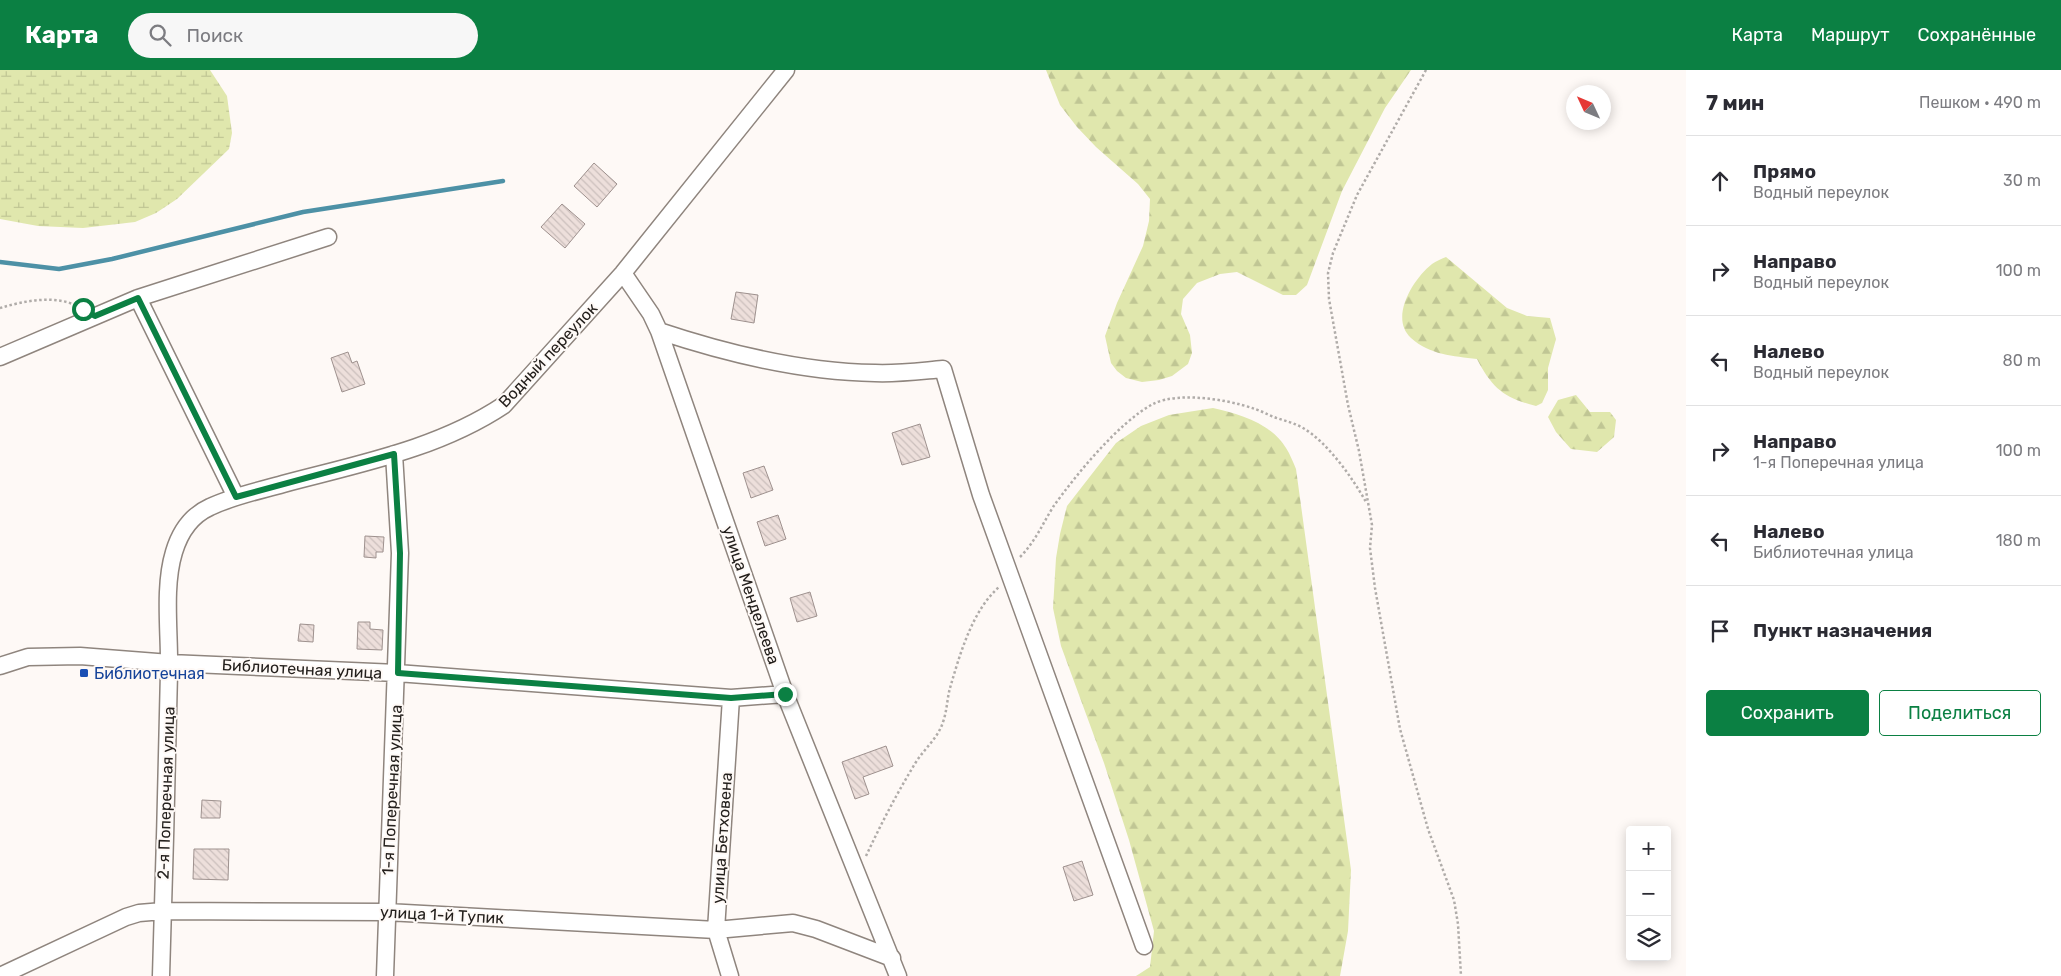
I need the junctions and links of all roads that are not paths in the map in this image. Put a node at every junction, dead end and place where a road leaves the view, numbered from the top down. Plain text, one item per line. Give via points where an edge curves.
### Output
1 (786, 70) edge
2 (328, 237) dead end
3 (623, 273) junction
4 (138, 298) junction
5 (659, 331) junction
6 (0, 357) edge
7 (394, 454) junction
8 (236, 497) junction
9 (188, 523) joint
10 (170, 663) junction
11 (0, 666) edge
12 (398, 673) junction
13 (785, 694) junction
14 (731, 698) junction
15 (163, 911) junction
16 (387, 912) junction
17 (716, 930) junction
18 (1144, 946) dead end
19 (892, 958) junction
20 (0, 976) edge
21 (161, 976) edge
22 (385, 976) edge
23 (730, 976) edge
24 (898, 976) edge

1 - 3 street, Водный переулок
2 - 4 street
3 - 5 street, улица Менделеева
3 - 7 street, Водный переулок via 504,405 442,437
4 - 6 street
4 - 8 street
5 - 13 street, улица Менделеева
5 - 18 street via 757,359 834,370 874,373 943,369 981,494
7 - 8 street, Водный переулок
7 - 12 street, 1-я Поперечная улица via 400,553
8 - 9 street, Водный переулок via 208,507
9 - 10 street, 2-я Поперечная улица via 174,554 170,582
10 - 11 street, Библиотечная улица via 80,656 28,657
10 - 12 street, Библиотечная улица
10 - 15 street, 2-я Поперечная улица
12 - 14 street, Библиотечная улица
12 - 16 street, 1-я Поперечная улица
13 - 14 street, Библиотечная улица
13 - 19 street, улица Менделеева
14 - 17 street, улица Бетховена
15 - 16 street, улица 1-й Тупик
15 - 20 street, улица 1-й Тупик via 126,917
15 - 21 street, 2-я Поперечная улица
16 - 17 street, улица 1-й Тупик
16 - 22 street, 1-я Поперечная улица
17 - 19 street, улица 1-й Тупик via 799,924
17 - 23 street, улица Бетховена
19 - 24 street, улица Менделеева

